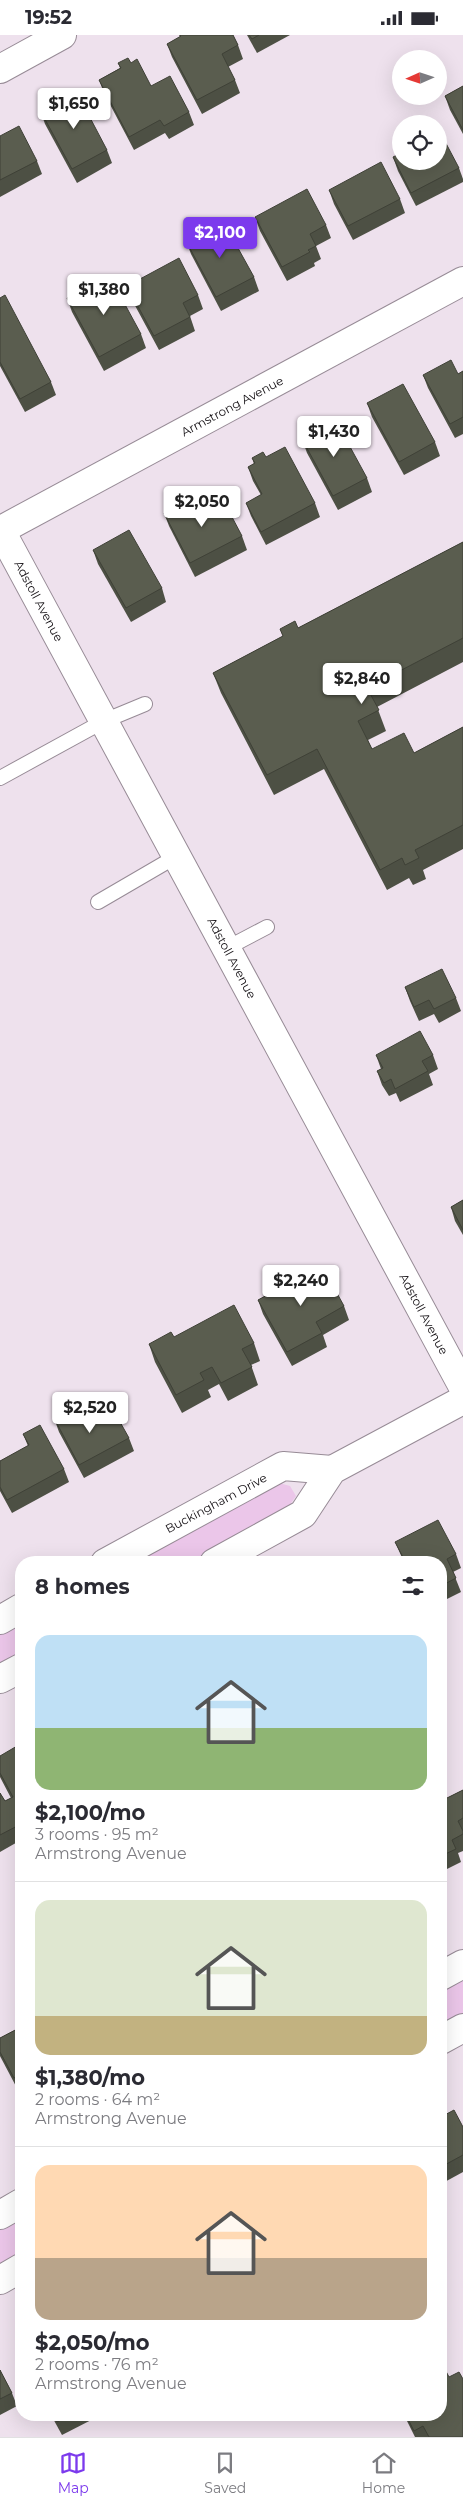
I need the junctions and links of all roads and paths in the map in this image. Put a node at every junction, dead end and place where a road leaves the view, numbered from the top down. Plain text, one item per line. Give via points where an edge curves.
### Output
1 (62, 35) edge
2 (0, 69) edge
3 (463, 281) edge
4 (0, 529) edge
5 (146, 704) dead end
6 (104, 721) junction
7 (0, 779) edge
8 (176, 856) junction
9 (98, 901) dead end
10 (267, 927) dead end
11 (227, 948) junction
12 (463, 1387) edge
13 (463, 1401) edge
14 (332, 1470) junction
15 (118, 1556) edge
16 (227, 1556) edge
17 (15, 1611) edge
18 (0, 1620) edge
19 (15, 1671) edge
20 (0, 1679) edge
21 (463, 1964) edge
22 (447, 1973) edge
23 (463, 2029) edge
24 (447, 2037) edge
25 (15, 2206) edge
26 (0, 2215) edge
27 (15, 2271) edge
28 (0, 2279) edge

1 - 2 street
3 - 4 street, Armstrong Avenue
4 - 6 street, Adstoll Avenue
5 - 6 lane
6 - 7 lane
6 - 8 street, Adstoll Avenue
8 - 9 lane
8 - 11 street, Adstoll Avenue
10 - 11 lane
11 - 12 street, Adstoll Avenue
13 - 14 street
14 - 15 street, Buckingham Drive via 283,1466
14 - 16 street via 302,1515
17 - 18 street
19 - 20 street
21 - 22 street
23 - 24 street
25 - 26 street
27 - 28 street

